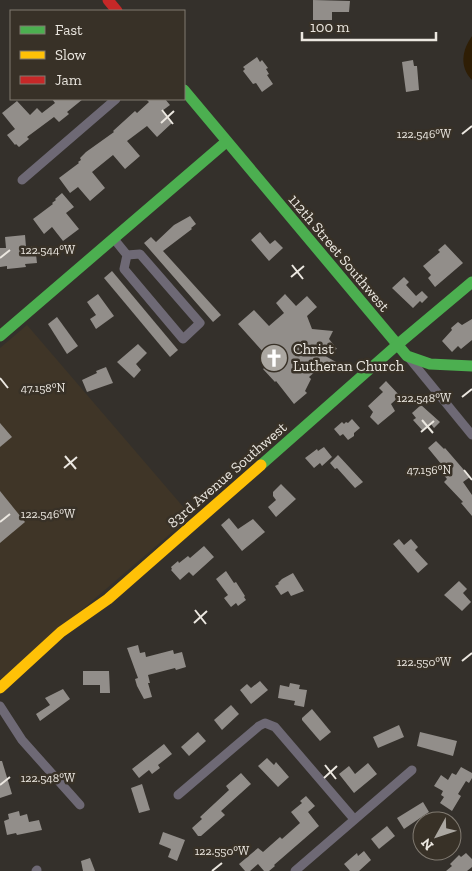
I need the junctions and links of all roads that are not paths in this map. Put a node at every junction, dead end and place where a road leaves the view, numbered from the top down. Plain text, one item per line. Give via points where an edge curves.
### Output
1 (108, 0) edge
2 (116, 10) edge
3 (185, 91) edge
4 (115, 100) edge
5 (226, 142) junction
6 (22, 180) dead end
7 (114, 239) junction
8 (127, 255) junction
9 (472, 282) edge
10 (0, 336) edge
11 (397, 345) junction
12 (407, 356) junction
13 (472, 366) edge
14 (472, 435) edge
15 (0, 688) edge
16 (0, 706) edge
17 (412, 770) dead end
18 (178, 795) dead end
19 (80, 805) dead end
20 (354, 819) junction
21 (294, 871) edge

1 - 2 street
3 - 5 street, 112th Street Southwest
4 - 6 street
5 - 7 street
5 - 11 street, 112th Street Southwest
7 - 8 street
7 - 10 street
8 - 8 street via 124,269 183,339 200,323 140,254
9 - 11 street, 83rd Avenue Southwest
11 - 12 street, 112th Street Southwest
11 - 15 street, 83rd Avenue Southwest via 108,599 61,632
12 - 13 street via 432,364
12 - 14 street, 112th Street Southwest
16 - 19 street via 22,740
17 - 20 street
18 - 20 street via 266,723 276,728
20 - 21 street

